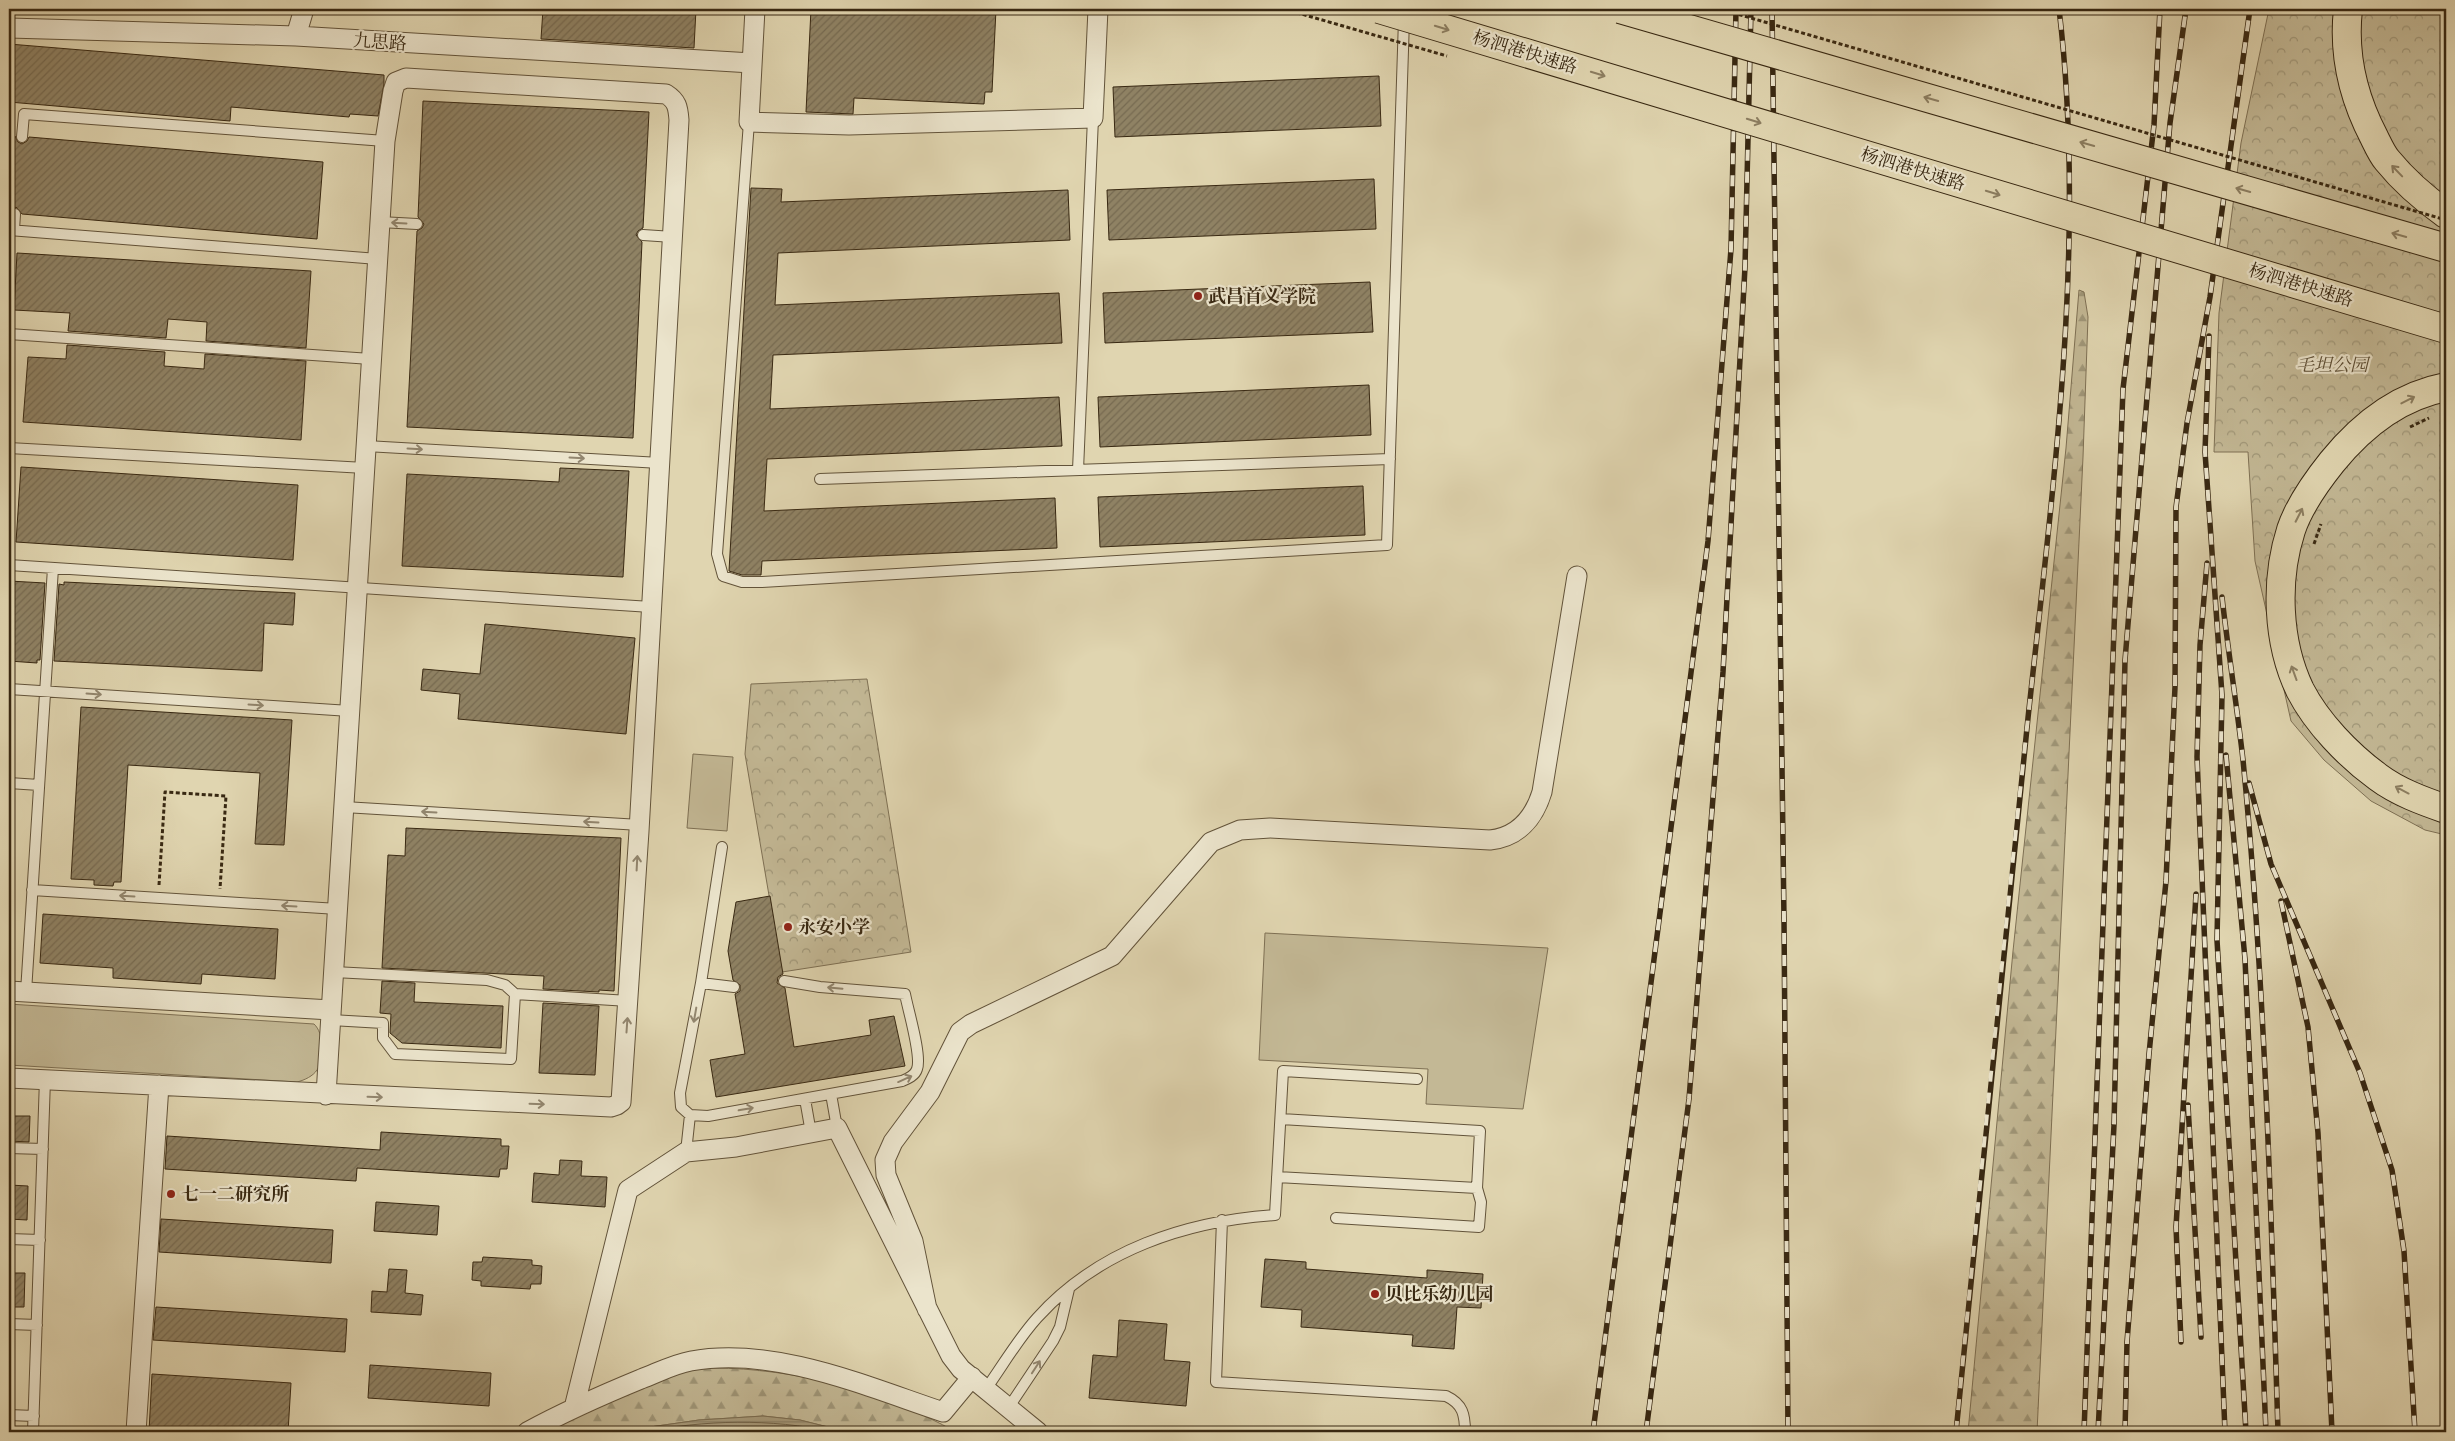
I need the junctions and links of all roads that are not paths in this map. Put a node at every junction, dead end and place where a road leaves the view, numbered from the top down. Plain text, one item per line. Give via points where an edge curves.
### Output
1 (304, 9) edge
2 (755, 9) edge
3 (1098, 9) edge
4 (1379, 9) edge
5 (1404, 9) edge
6 (1620, 9) edge
7 (2348, 9) edge
8 (9, 28) edge
9 (296, 36) junction
10 (752, 63) junction
11 (1093, 118) junction
12 (749, 122) junction
13 (22, 137) dead end
14 (385, 141) junction
15 (15, 214) dead end
16 (2446, 214) edge
17 (380, 222) junction
18 (417, 224) dead end
19 (11, 230) edge
20 (643, 235) dead end
21 (672, 237) junction
22 (2446, 248) edge
23 (378, 258) junction
24 (2446, 329) edge
25 (9, 334) edge
26 (371, 359) junction
27 (2446, 387) edge
28 (366, 446) junction
29 (9, 448) edge
30 (1390, 459) junction
31 (660, 463) junction
32 (365, 468) junction
33 (1078, 470) junction
34 (820, 479) dead end
35 (9, 565) edge
36 (53, 568) junction
37 (1577, 576) dead end
38 (357, 588) junction
39 (651, 606) junction
40 (9, 689) edge
41 (45, 691) junction
42 (350, 711) junction
43 (9, 783) edge
44 (39, 784) junction
45 (344, 807) junction
46 (2446, 809) edge
47 (640, 825) junction
48 (722, 848) dead end
49 (32, 890) junction
50 (338, 909) junction
51 (334, 972) junction
52 (784, 981) dead end
53 (700, 983) junction
54 (734, 987) dead end
55 (17, 991) edge
56 (514, 994) junction
57 (629, 1001) junction
58 (331, 1015) junction
59 (9, 1078) edge
60 (1417, 1079) dead end
61 (45, 1080) junction
62 (159, 1086) junction
63 (831, 1094) junction
64 (326, 1095) junction
65 (805, 1098) junction
66 (690, 1115) junction
67 (1281, 1119) junction
68 (837, 1128) junction
69 (811, 1133) junction
70 (9, 1148) edge
71 (42, 1149) junction
72 (686, 1152) junction
73 (1278, 1177) junction
74 (1477, 1188) junction
75 (1336, 1218) dead end
76 (1222, 1220) junction
77 (9, 1239) edge
78 (40, 1240) junction
79 (1069, 1289) junction
80 (927, 1309) junction
81 (9, 1324) edge
82 (37, 1325) junction
83 (979, 1383) junction
84 (1009, 1407) junction
85 (574, 1408) junction
86 (9, 1415) edge
87 (34, 1416) junction
88 (33, 1432) edge
89 (136, 1432) edge
90 (527, 1432) edge
91 (1038, 1432) edge
92 (1465, 1432) edge

1 - 9 street
2 - 10 street
3 - 11 street
4 -> 24 highway, 杨泗港快速路, bridge
5 - 30 lane
22 -> 6 highway, bridge
16 -> 7 highway via 2415,189 2386,159 2364,117 2352,79 2345,37
8 - 9 street, 九思路
9 - 10 street, 九思路
10 - 12 street
11 - 12 street via 849,125
11 - 33 lane
12 - 30 lane via 717,554 720,570 730,580 762,582 1387,545
13 - 14 lane via 24,114
14 - 17 street
14 - 21 street via 393,90 400,79 666,94 678,106 679,120
15 - 19 lane
18 -> 17 lane
17 - 23 street
19 - 23 lane
20 - 21 lane
21 - 31 street
23 - 26 street
25 - 26 lane
26 - 28 street
46 -> 27 highway via 2379,778 2348,752 2324,724 2300,690 2285,648 2281,612 2282,574 2292,530 2315,483 2342,449 2377,416 2424,391
28 -> 31 lane
28 - 32 street
29 - 32 lane
30 - 33 lane
31 - 39 street
32 - 38 street
33 - 34 lane
35 - 36 lane
36 - 38 lane
36 - 41 lane
37 - 80 street via 1542,792 1540,801 1521,829 1502,839 1490,840 1252,828 1222,836 1200,852 1112,956 960,1032 930,1092 893,1142 885,1160 886,1175 913,1241
38 - 39 lane
38 - 42 street
39 - 47 street
40 - 41 lane
41 -> 42 lane
41 - 44 lane
42 - 45 street
43 - 44 lane
44 - 49 lane
47 -> 45 lane
45 - 50 street
57 -> 47 street
48 - 53 lane
50 -> 49 lane
49 - 55 lane
50 - 51 street
51 - 56 lane via 487,980 505,985
51 - 58 street
63 -> 52 lane via 902,1082 915,1074 917,1055 905,994
53 - 54 lane
53 -> 66 lane via 680,1093 681,1107
55 - 58 street
56 - 57 lane
56 - 58 lane via 511,1059 395,1054 383,1038 383,1023
64 -> 57 street via 617,1106 623,1095
58 - 64 street
59 - 61 street
60 - 67 lane via 1283,1071
61 - 62 street
61 - 71 lane
62 - 64 street
62 - 89 street
63 - 65 lane
63 - 68 lane
66 -> 65 lane via 708,1116
65 - 69 lane
66 - 72 lane
67 - 73 lane
67 - 74 lane via 1480,1131
68 - 69 street
68 - 80 street
69 - 72 street via 736,1147
70 - 71 lane
71 - 78 lane
72 - 85 street via 626,1193
73 - 74 lane
73 - 76 lane via 1275,1215
74 - 75 lane via 1481,1202 1479,1227
76 - 79 lane via 1125,1251
76 - 92 lane via 1216,1382 1446,1396 1464,1412
77 - 78 lane
78 - 82 lane
79 - 83 lane
84 -> 79 lane via 1056,1334
80 - 83 street via 960,1369
81 - 82 lane
82 - 87 lane
83 - 84 street
83 - 85 street via 943,1412 790,1365 738,1358 704,1359 673,1366
84 - 91 street
85 - 90 street
86 - 87 lane
87 - 88 lane

